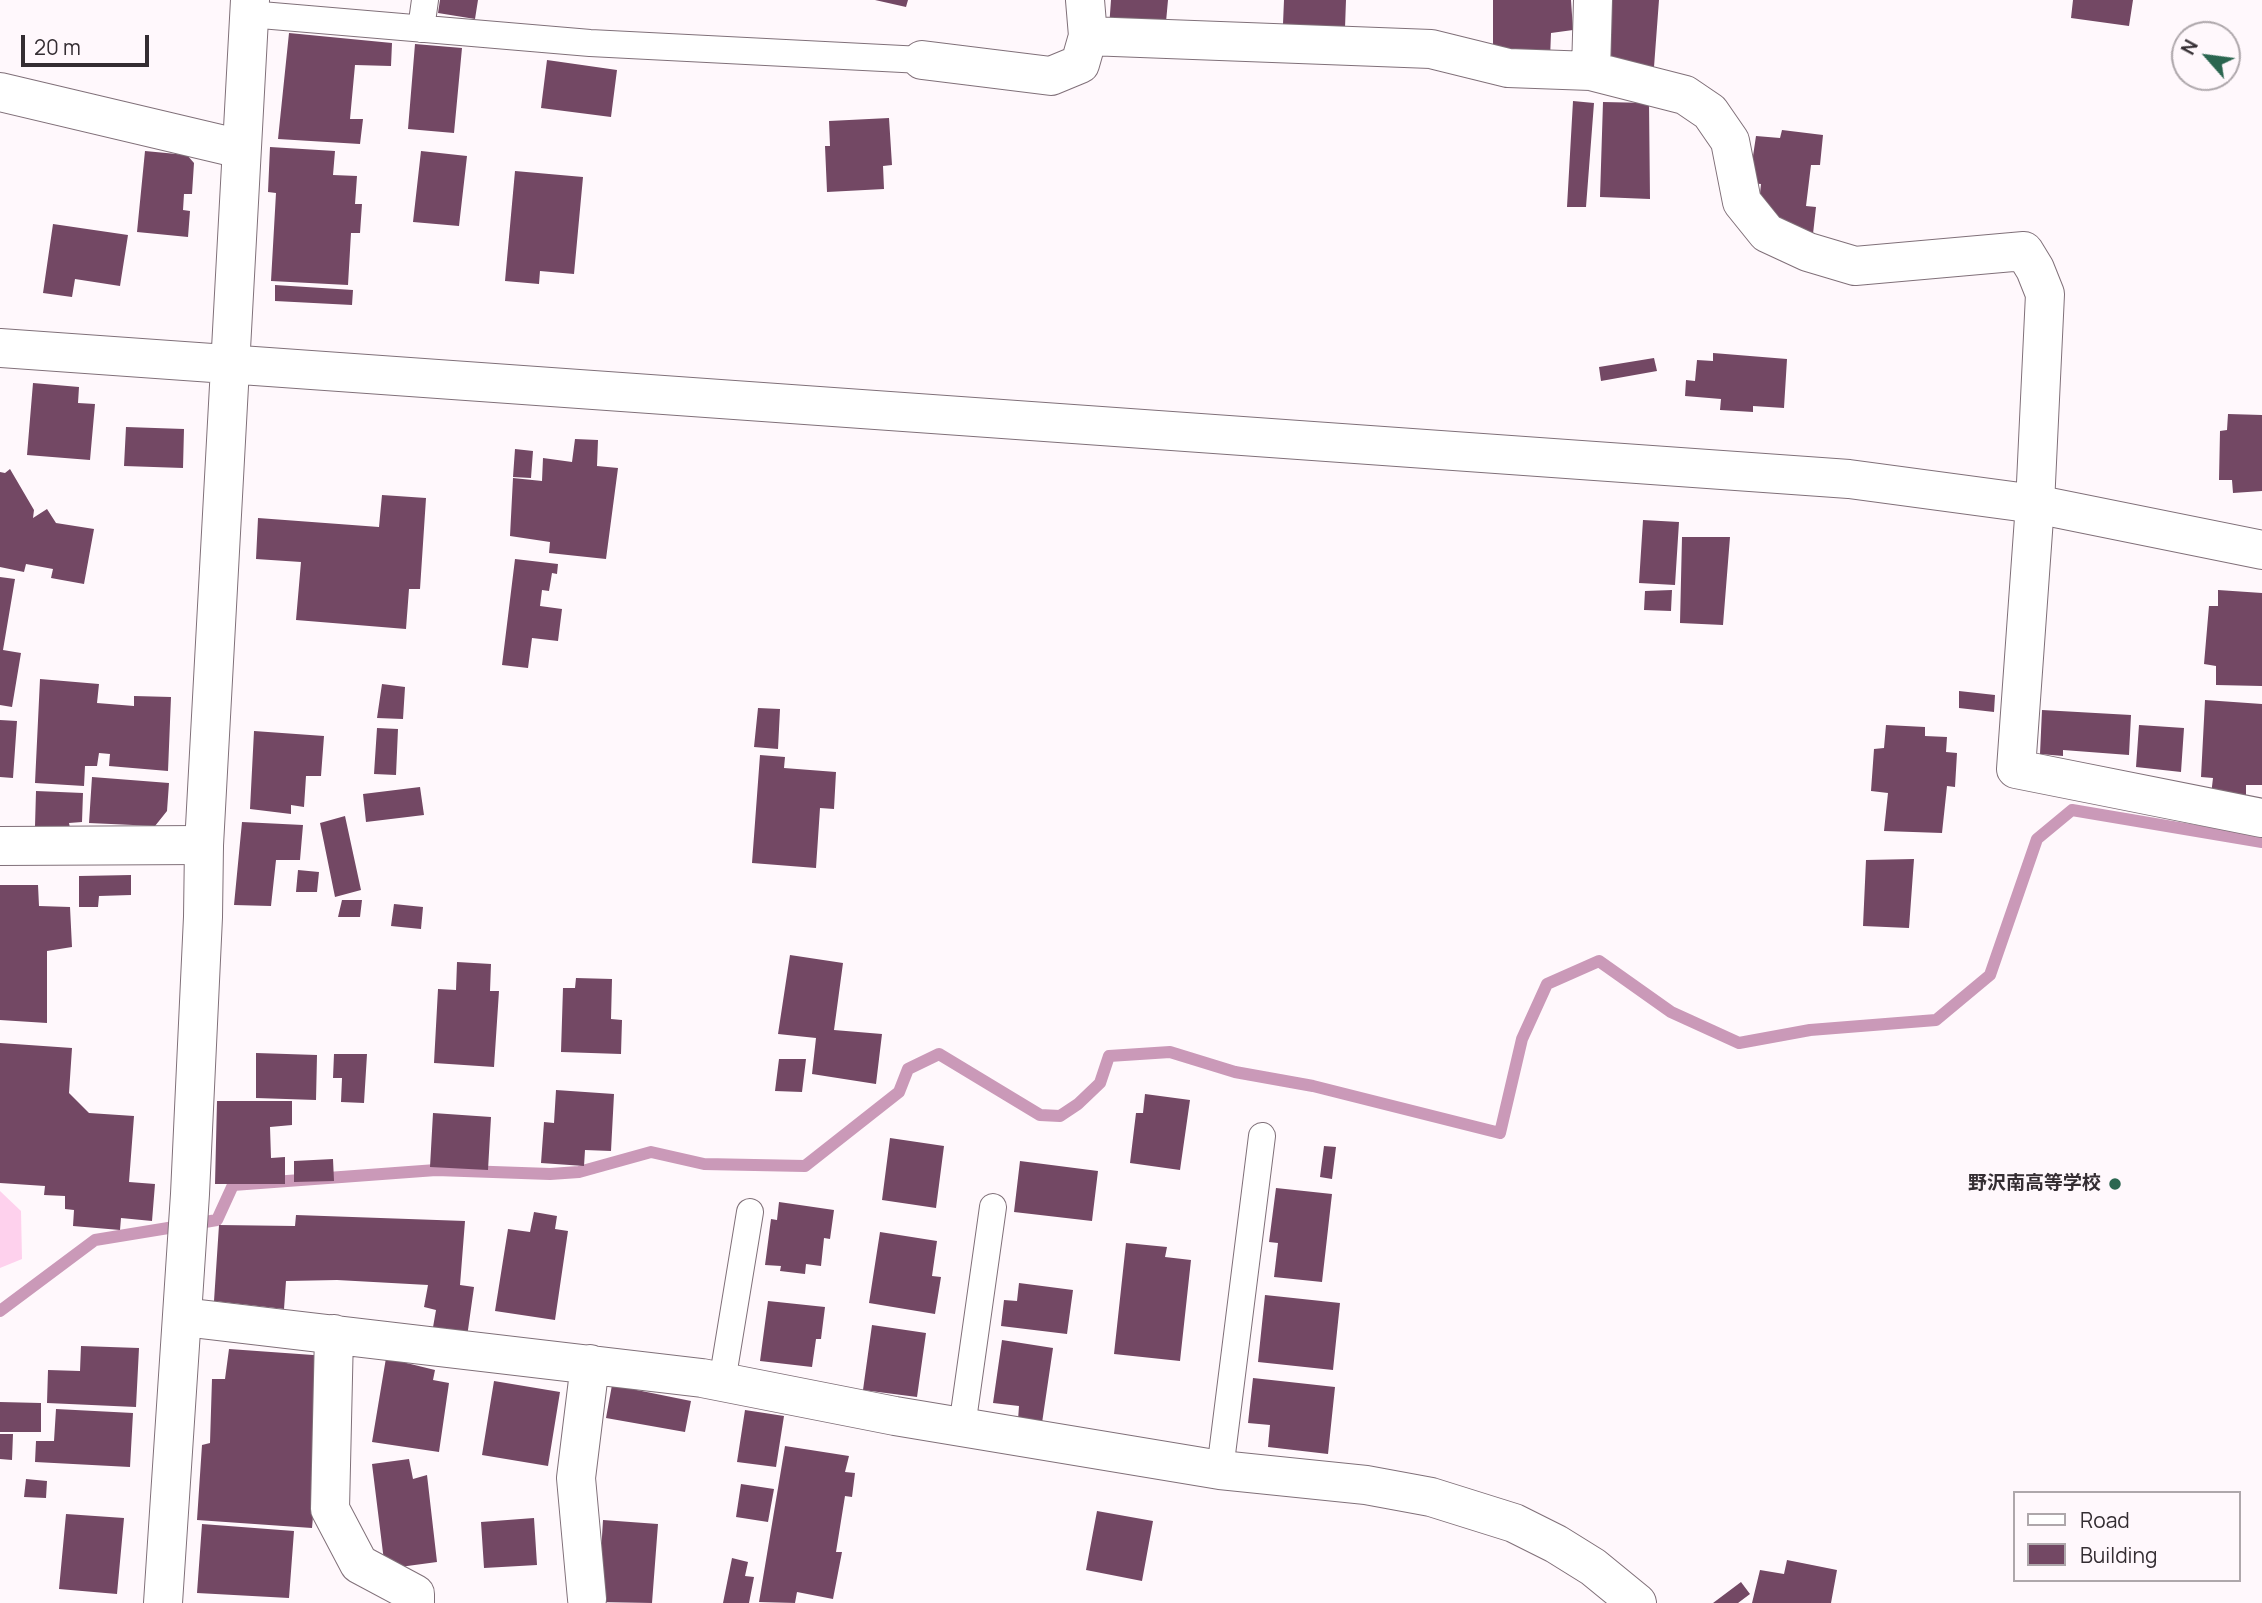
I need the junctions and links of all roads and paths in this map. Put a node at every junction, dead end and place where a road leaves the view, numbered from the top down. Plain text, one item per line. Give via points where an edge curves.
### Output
1 (425, 0) edge
2 (1593, 0) edge
3 (250, 7) edge
4 (1087, 18) edge
5 (421, 29) junction
6 (922, 60) joint
7 (1591, 71) junction
8 (0, 92) edge
9 (241, 149) junction
10 (0, 348) edge
11 (230, 365) junction
12 (2035, 504) junction
13 (2262, 551) edge
14 (2262, 818) edge
15 (204, 845) junction
16 (0, 846) edge
17 (1262, 1136) dead end
18 (993, 1207) dead end
19 (750, 1212) dead end
20 (183, 1317) junction
21 (334, 1334) junction
22 (590, 1364) junction
23 (722, 1382) junction
24 (962, 1427) junction
25 (1220, 1470) junction
26 (587, 1598) dead end
27 (163, 1603) edge
28 (415, 1603) edge
29 (1637, 1603) edge

1 - 5 lane
2 - 7 street
3 - 5 lane
3 - 9 street
4 - 6 street via 1080,64 1051,76
4 - 7 street via 1432,49 1508,68
5 - 6 lane via 590,43
7 - 12 street via 1685,95 1710,112 1730,141 1742,202 1767,233 1808,252 1855,266 2024,251 2045,293
8 - 9 street
9 - 11 street
10 - 11 street
11 - 12 street via 1849,479
11 - 15 street
12 - 13 street
12 - 14 street via 2016,769
15 - 16 street
15 - 20 street
17 - 25 lane
18 - 24 lane
19 - 23 lane
20 - 21 street
20 - 27 street
21 - 22 street
21 - 28 street via 330,1509 359,1564 415,1594
22 - 23 street
22 - 26 street via 576,1478
23 - 24 street
24 - 25 street
25 - 29 street via 1431,1497 1514,1523 1593,1567

